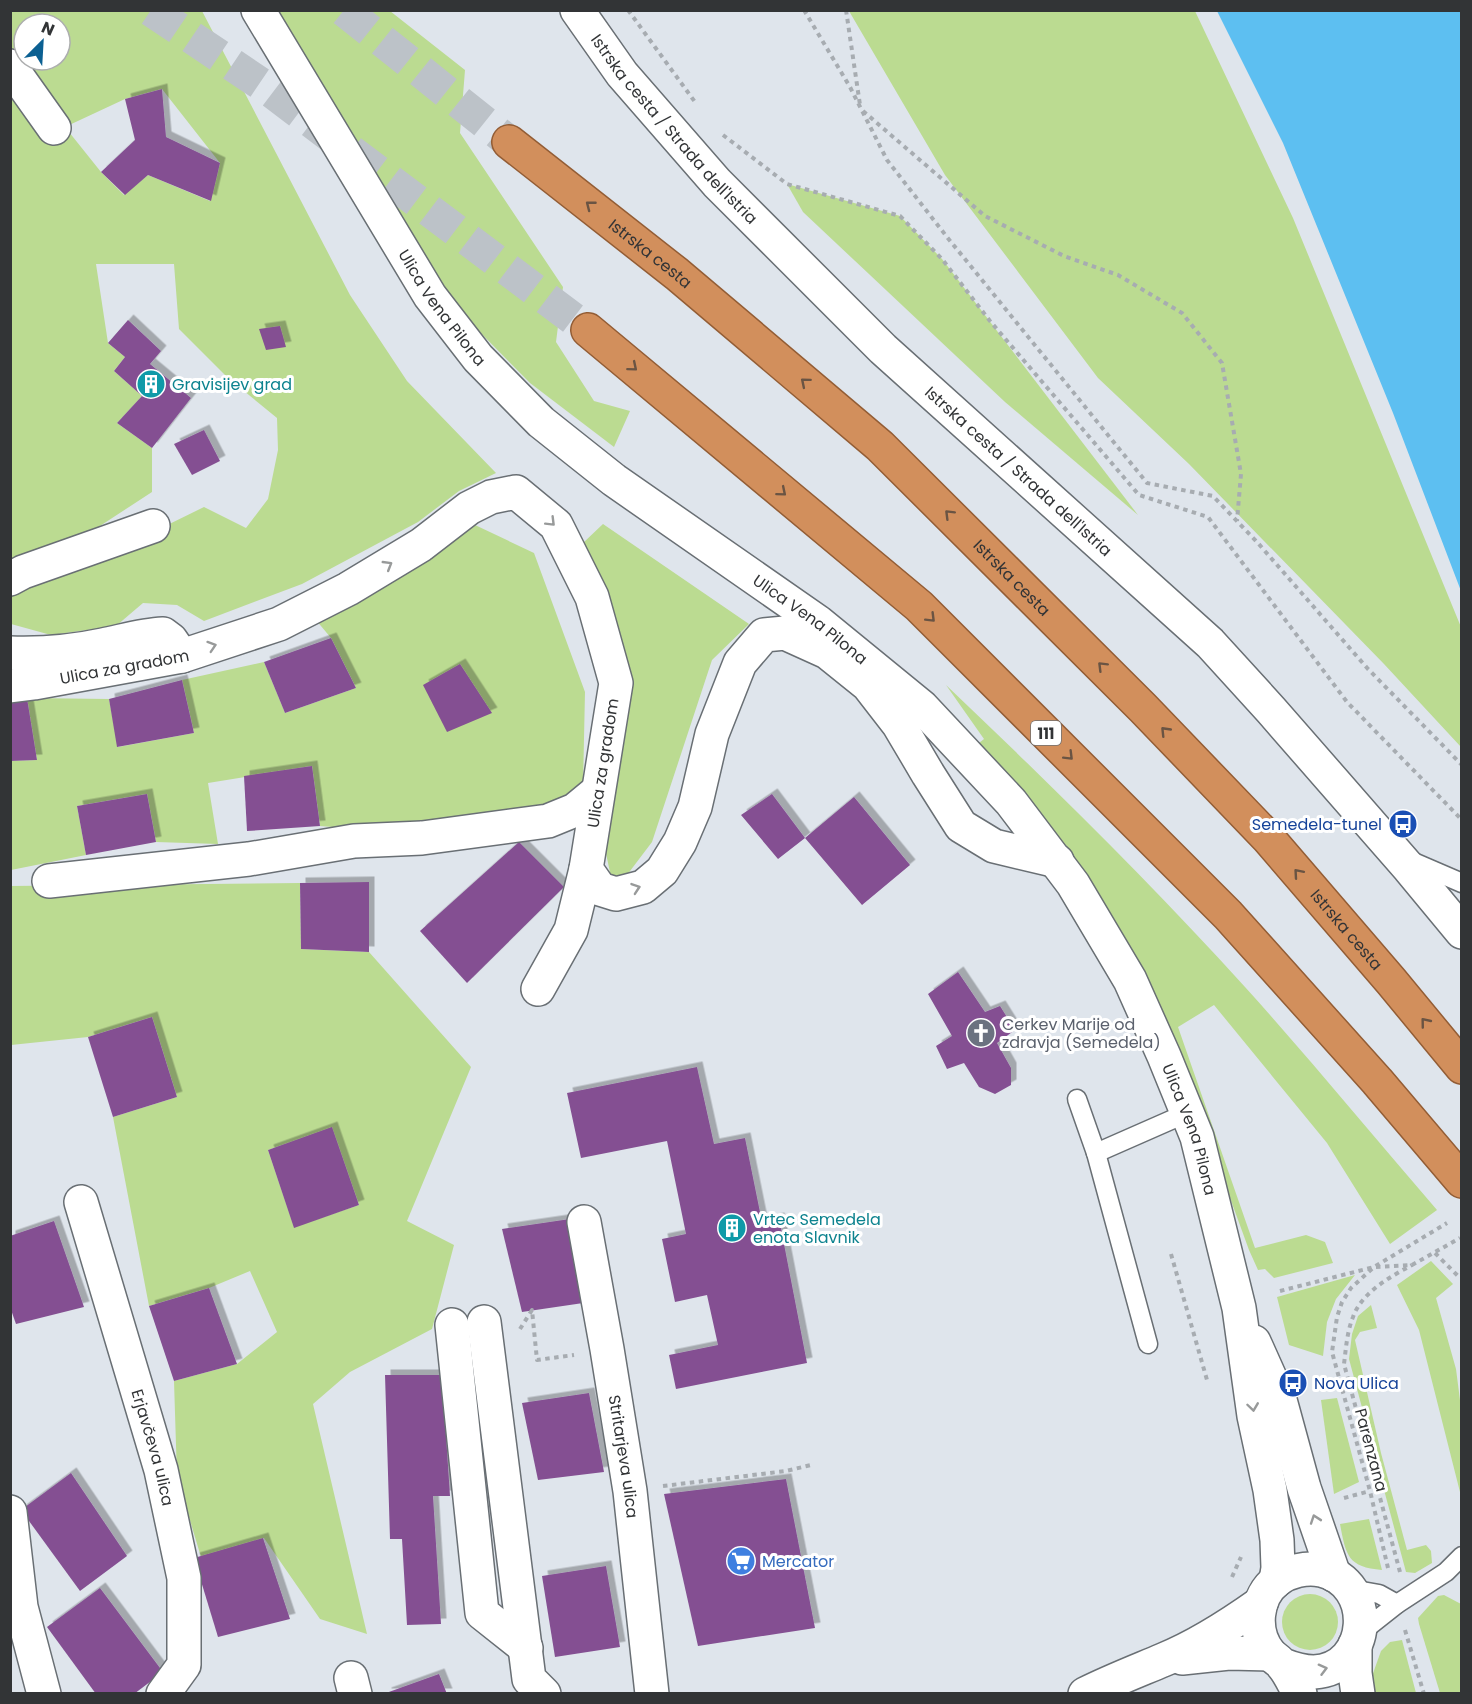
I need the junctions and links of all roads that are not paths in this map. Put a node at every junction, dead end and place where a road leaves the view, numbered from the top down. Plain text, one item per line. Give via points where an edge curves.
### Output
1 (258, 10) edge
2 (577, 10) edge
3 (10, 66) edge
4 (54, 128) dead end
5 (509, 142) tunnel mouth
6 (588, 330) tunnel mouth
7 (153, 526) dead end
8 (10, 579) edge
9 (10, 653) edge
10 (182, 656) junction
11 (10, 686) edge
12 (598, 791) junction
13 (1399, 856) junction
14 (1057, 861) junction
15 (586, 869) junction
16 (49, 881) dead end
17 (1461, 883) edge
18 (1461, 932) edge
19 (538, 989) dead end
20 (1461, 1067) edge
21 (1077, 1099) dead end
22 (1187, 1113) junction
23 (1096, 1153) junction
24 (1461, 1181) edge
25 (81, 1203) dead end
26 (584, 1222) dead end
27 (1239, 1308) junction
28 (468, 1324) dead end
29 (1148, 1344) dead end
30 (10, 1512) edge
31 (1461, 1556) edge
32 (1342, 1582) junction
33 (1268, 1592) junction
34 (1402, 1601) junction
35 (1357, 1640) junction
36 (1276, 1659) junction
37 (1165, 1660) junction
38 (44, 1694) edge
39 (163, 1694) edge
40 (544, 1694) edge
41 (652, 1694) edge
42 (1085, 1694) edge
43 (1299, 1694) edge
44 (1358, 1694) edge

1 - 14 street, Ulica Vena Pilona via 430,296 478,358 541,422 614,480 818,622 922,707 1011,802
2 - 13 street, Istrska cesta / Strada dell'Istria via 622,74 717,183 883,349 1210,643
3 - 4 street
20 -> 5 highway, Istrska cesta via 1268,838 880,446 677,274
6 -> 24 highway, 111 via 919,606 1228,915
7 - 8 street
9 - 10 street via 102,646 163,634
10 - 11 street, Ulica za gradom
10 -> 12 street, Ulica za gradom via 279,624 421,545 469,508 491,497 516,492 556,525 592,597 616,682
12 - 15 street, Ulica za gradom
12 - 16 street via 576,810 548,821 422,838 354,841 249,859
13 - 17 lane
13 - 18 street, Istrska cesta / Strada dell'Istria
15 -> 14 street via 600,889 616,894 643,887 662,871 695,807 712,734 740,663 764,635 785,633 826,652 868,685 899,725 961,826 994,846
14 - 22 street, Ulica Vena Pilona via 1130,980
15 - 19 street, Ulica za gradom via 571,930
21 - 23 lane
22 - 23 lane
22 - 27 street, Ulica Vena Pilona via 1197,1137
23 - 29 lane
25 - 39 street, Erjavčeva ulica via 161,1470 184,1578 184,1665
26 - 41 street, Stritarjeva ulica via 630,1491
32 -> 27 street, Ulica Vena Pilona via 1304,1488 1280,1400
27 -> 33 street, Ulica Vena Pilona via 1277,1540 1278,1568
28 - 40 street via 530,1679
30 - 38 street via 21,1607
31 - 34 lane via 1446,1572
32 - 33 street via 1320,1570 1304,1569 1289,1573
32 - 34 lane
32 - 35 street via 1358,1603 1361,1619
33 - 36 street via 1258,1621 1261,1638
33 - 37 street via 1234,1622
34 - 35 lane
36 -> 35 street via 1299,1671 1315,1672 1331,1668 1345,1658
35 - 44 street
36 - 37 street via 1229,1653
36 - 43 street
37 - 42 street

